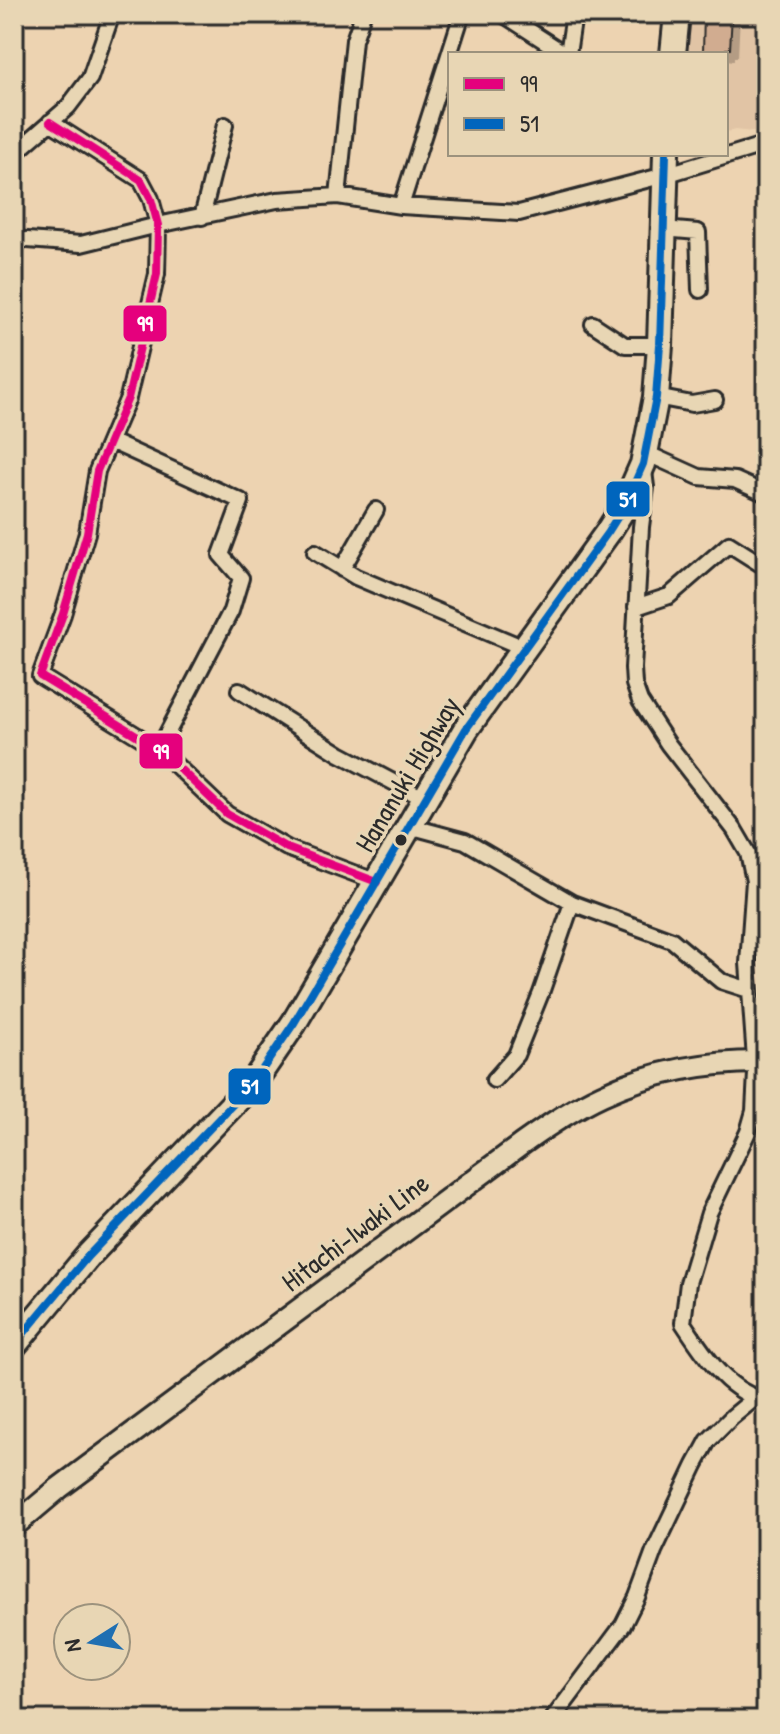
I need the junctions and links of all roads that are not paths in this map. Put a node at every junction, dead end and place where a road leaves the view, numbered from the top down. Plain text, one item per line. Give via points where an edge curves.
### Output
1 (112, 14) edge
2 (363, 14) edge
3 (462, 14) edge
4 (503, 14) edge
5 (574, 14) edge
6 (677, 14) edge
7 (450, 52) edge
8 (558, 52) edge
9 (673, 52) edge
10 (448, 58) edge
11 (50, 122) junction
12 (225, 125) dead end
13 (766, 144) edge
14 (728, 152) edge
15 (14, 154) edge
16 (706, 156) edge
17 (666, 164) edge
18 (338, 196) junction
19 (401, 206) junction
20 (202, 217) junction
21 (158, 225) junction
22 (663, 229) junction
23 (14, 239) edge
24 (700, 290) dead end
25 (593, 324) dead end
26 (660, 345) junction
27 (656, 397) junction
28 (715, 400) dead end
29 (110, 441) junction
30 (645, 459) junction
31 (764, 493) dead end
32 (376, 510) dead end
33 (315, 552) dead end
34 (766, 557) edge
35 (342, 569) junction
36 (636, 607) junction
37 (524, 648) junction
38 (239, 690) dead end
39 (159, 749) junction
40 (425, 799) junction
41 (409, 826) junction
42 (377, 882) junction
43 (572, 903) junction
44 (749, 990) junction
45 (760, 1062) edge
46 (494, 1080) dead end
47 (14, 1345) edge
48 (760, 1399) edge
49 (14, 1526) edge
50 (552, 1720) edge

1 - 11 street via 90,78
2 - 18 street via 354,40
3 - 7 street
4 - 8 street
5 - 8 street
6 - 9 highway
10 - 19 street
11 - 15 street
11 - 21 street via 141,180
12 - 20 street
13 - 14 street
16 - 17 street
17 - 19 street via 519,213
17 - 22 highway, Hananuki Highway
18 - 19 street
18 - 20 street via 277,200
20 - 21 street
21 - 23 street via 81,244
21 - 29 street via 157,274 128,398
22 - 24 street via 698,232
22 - 26 highway, Hananuki Highway
25 - 26 street via 625,345
26 - 27 highway, Hananuki Highway
27 - 28 street via 692,404
27 - 30 highway, Hananuki Highway
29 - 39 street via 97,471 87,533 63,614 40,676
29 - 39 street via 241,501 221,555 241,578 231,611
30 - 31 street via 699,477 735,480
30 - 36 street
30 - 37 highway, Hananuki Highway via 608,532
32 - 35 street
33 - 35 street
34 - 36 street via 759,563 729,544 669,596
35 - 37 street
36 - 44 street via 633,668 640,701 748,853 754,881
37 - 40 highway, Hananuki Highway via 466,729
38 - 40 street via 340,754
39 - 42 street via 227,814 287,848
40 - 41 highway, Hananuki Highway
41 - 42 highway, Hananuki Highway
41 - 43 street via 465,841
42 - 47 highway, Hananuki Highway via 253,1083 88,1256
43 - 44 street via 672,940 721,981
43 - 46 street via 516,1055
44 - 45 street
45 - 48 street via 748,1132 709,1213 688,1283 683,1323 712,1366
45 - 49 main road, Hitachi-Iwaki Line via 664,1073 601,1095 554,1122
48 - 50 street via 708,1441 623,1625

